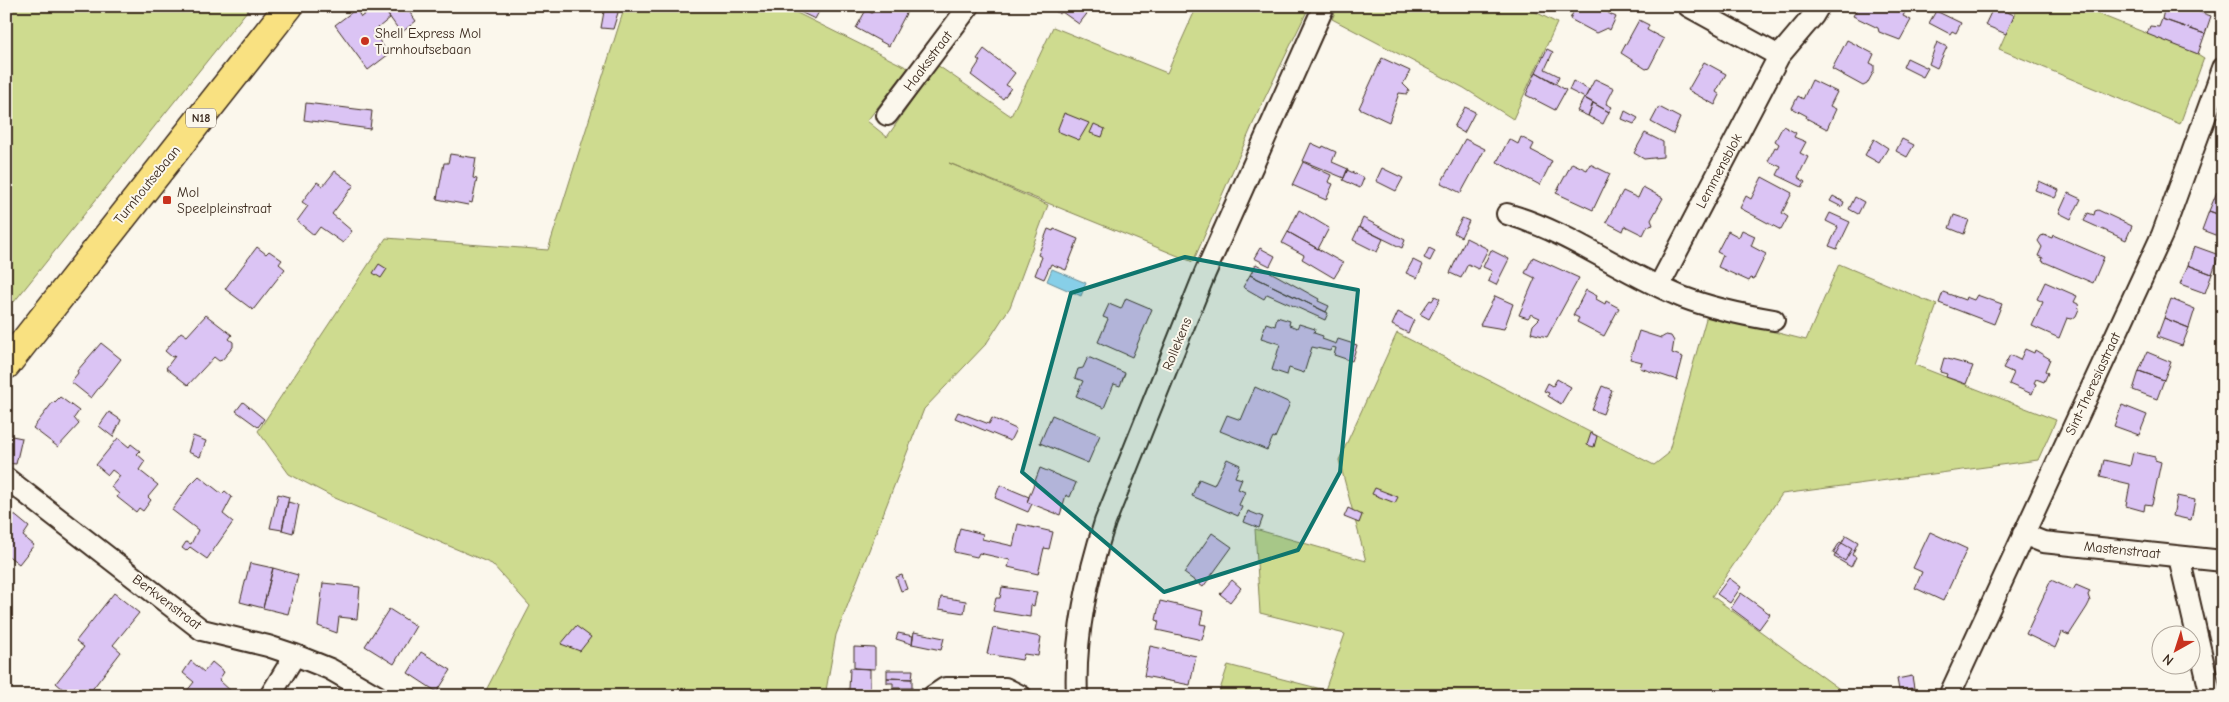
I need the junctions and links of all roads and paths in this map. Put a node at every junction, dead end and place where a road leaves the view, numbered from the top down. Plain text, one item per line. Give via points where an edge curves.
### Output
1 (289, 6) edge
2 (969, 6) edge
3 (1324, 6) edge
4 (1688, 6) edge
5 (1819, 6) edge
6 (1779, 56) junction
7 (2223, 68) edge
8 (2219, 94) edge
9 (887, 115) dead end
10 (1506, 214) dead end
11 (1659, 286) junction
12 (1774, 320) dead end
13 (6, 365) edge
14 (6, 478) edge
15 (2023, 534) junction
16 (2179, 556) junction
17 (2223, 561) edge
18 (296, 655) junction
19 (270, 696) edge
20 (377, 696) edge
21 (933, 696) edge
22 (1021, 696) edge
23 (1077, 696) edge
24 (1949, 696) edge
25 (2211, 696) edge

1 - 13 main road, Turnhoutsebaan / N18
2 - 9 street, Haaksstraat
3 - 23 street, Rollekens via 1206,273 1105,522 1084,599 1076,671
4 - 6 street
5 - 6 street, Lemmensblok
6 - 11 street, Lemmensblok
7 - 8 street, Sint-Theresiastraat
8 - 15 street, Sint-Theresiastraat via 2162,235
10 - 11 street via 1535,222
11 - 12 street via 1682,297 1729,311
14 - 18 street, Berkvenstraat via 202,630
15 - 16 street, Mastenstraat via 2043,542
15 - 24 street, Sint-Theresiastraat
16 - 17 street, Mastenstraat
16 - 25 street
18 - 19 street
18 - 20 street, Berkvenstraat via 330,669
21 - 22 street via 946,688 1005,688

